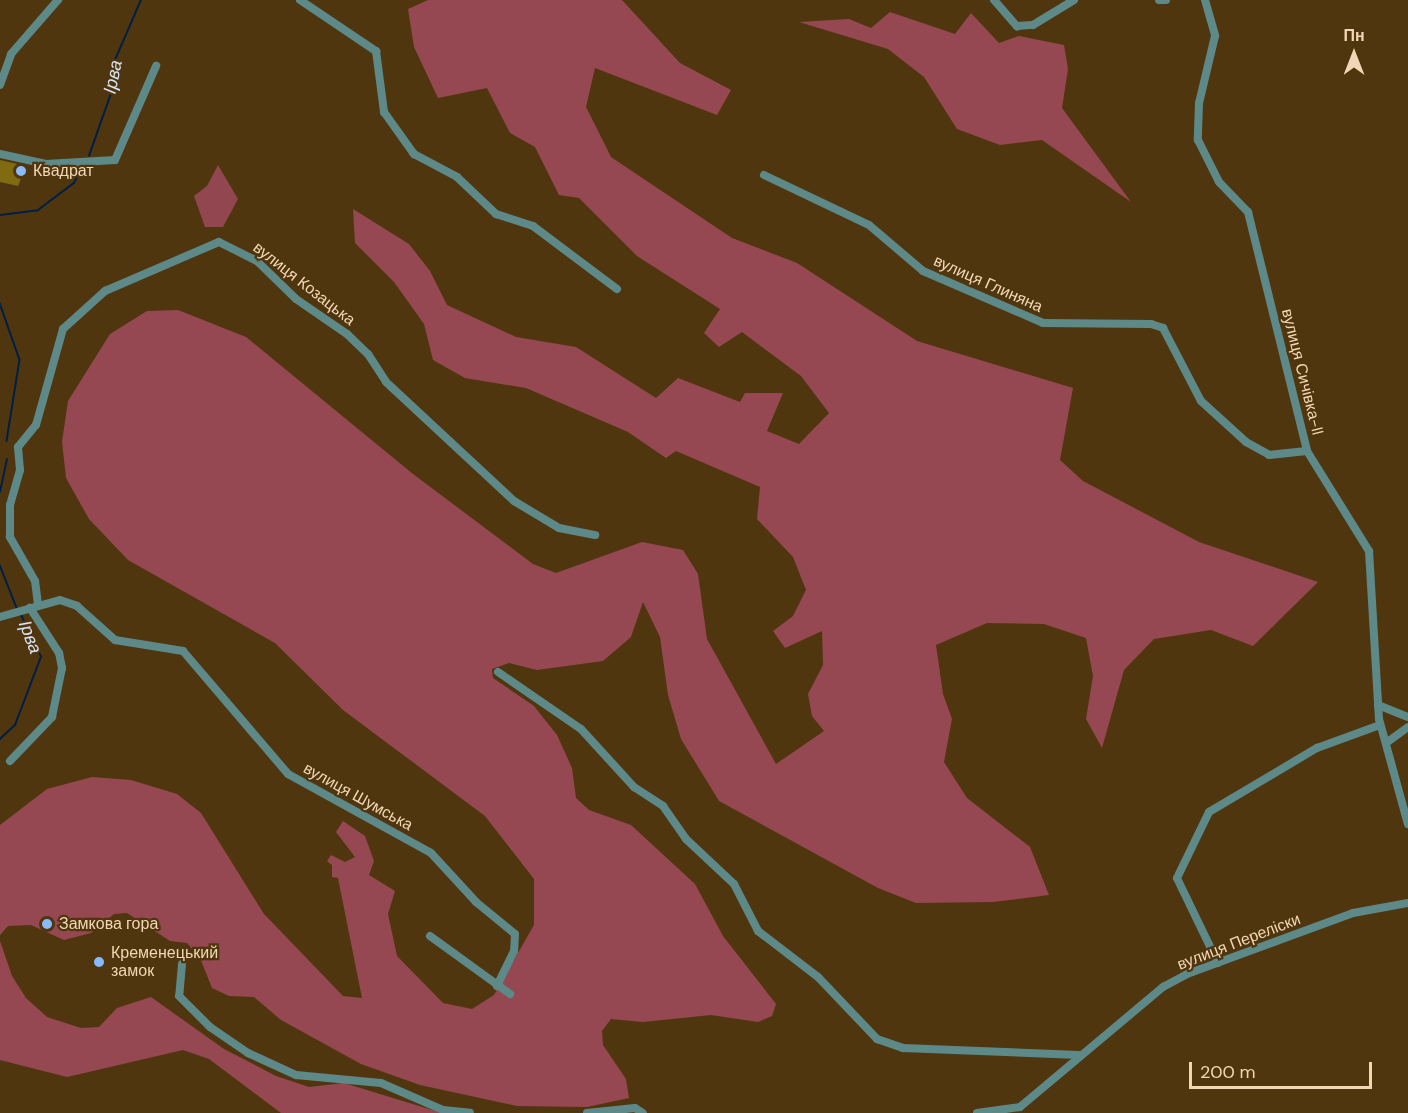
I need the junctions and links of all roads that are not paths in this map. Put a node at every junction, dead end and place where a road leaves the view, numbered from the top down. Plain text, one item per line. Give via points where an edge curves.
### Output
1 (58, 0) edge
2 (300, 0) edge
3 (994, 0) edge
4 (1074, 0) edge
5 (1159, 0) edge
6 (1166, 0) edge
7 (1205, 0) edge
8 (156, 66) dead end
9 (0, 85) edge
10 (0, 154) edge
11 (764, 175) dead end
12 (617, 289) dead end
13 (1307, 451) junction
14 (595, 535) dead end
15 (31, 608) junction
16 (0, 617) edge
17 (498, 672) dead end
18 (1378, 705) junction
19 (1408, 717) edge
20 (1380, 725) junction
21 (1408, 727) edge
22 (1386, 743) junction
23 (10, 761) dead end
24 (1408, 824) edge
25 (1408, 903) edge
26 (430, 936) dead end
27 (1218, 963) junction
28 (182, 964) dead end
29 (497, 986) junction
30 (510, 994) dead end
31 (1079, 1055) junction
32 (1022, 1110) edge
33 (470, 1113) edge
34 (587, 1113) edge
35 (644, 1113) edge
36 (977, 1113) edge

1 - 9 street via 11,54
2 - 12 street via 376,51 384,112 414,154 457,177 496,214 533,226
3 - 4 street via 1017,26 1033,25
5 - 6 street
7 - 13 street, вулиця Сичівка-II via 1215,36 1199,103 1198,140 1220,182 1248,212
8 - 10 street via 115,160 46,164
11 - 13 street, вулиця Глиняна via 869,225 923,271 1043,323 1151,324 1162,328 1202,401 1246,442 1269,455
13 - 18 street, вулиця Сичівка-II via 1369,550
14 - 15 street, вулиця Козацька via 559,528 514,501 386,382 368,354 347,334 296,298 257,261 219,242 105,291 63,329 36,425 18,447 20,470 10,505 10,537 35,581
15 - 16 street, вулиця Шумська
15 - 23 street via 59,653 62,668 52,717
15 - 29 street, вулиця Шумська via 60,600 76,606 115,640 183,651 288,774 431,853 476,902 515,934 514,951
17 - 31 street via 581,729 634,787 663,806 686,839 734,884 758,931 824,982 877,1039 903,1048
18 - 19 street
18 - 20 street, вулиця Сичівка-II
20 - 22 street, вулиця Сичівка-II
20 - 27 street via 1317,748 1209,812 1177,878
21 - 22 street
22 - 24 street, вулиця Сичівка-II
25 - 27 street, вулиця Переліски via 1353,913
26 - 29 street
27 - 31 street, вулиця Переліски via 1163,987
28 - 33 street via 179,996 210,1027 248,1053 296,1075 381,1083 443,1110
29 - 30 street
31 - 32 street, вулиця Переліски
32 - 36 street, вулиця Переліски
34 - 35 street via 635,1108

